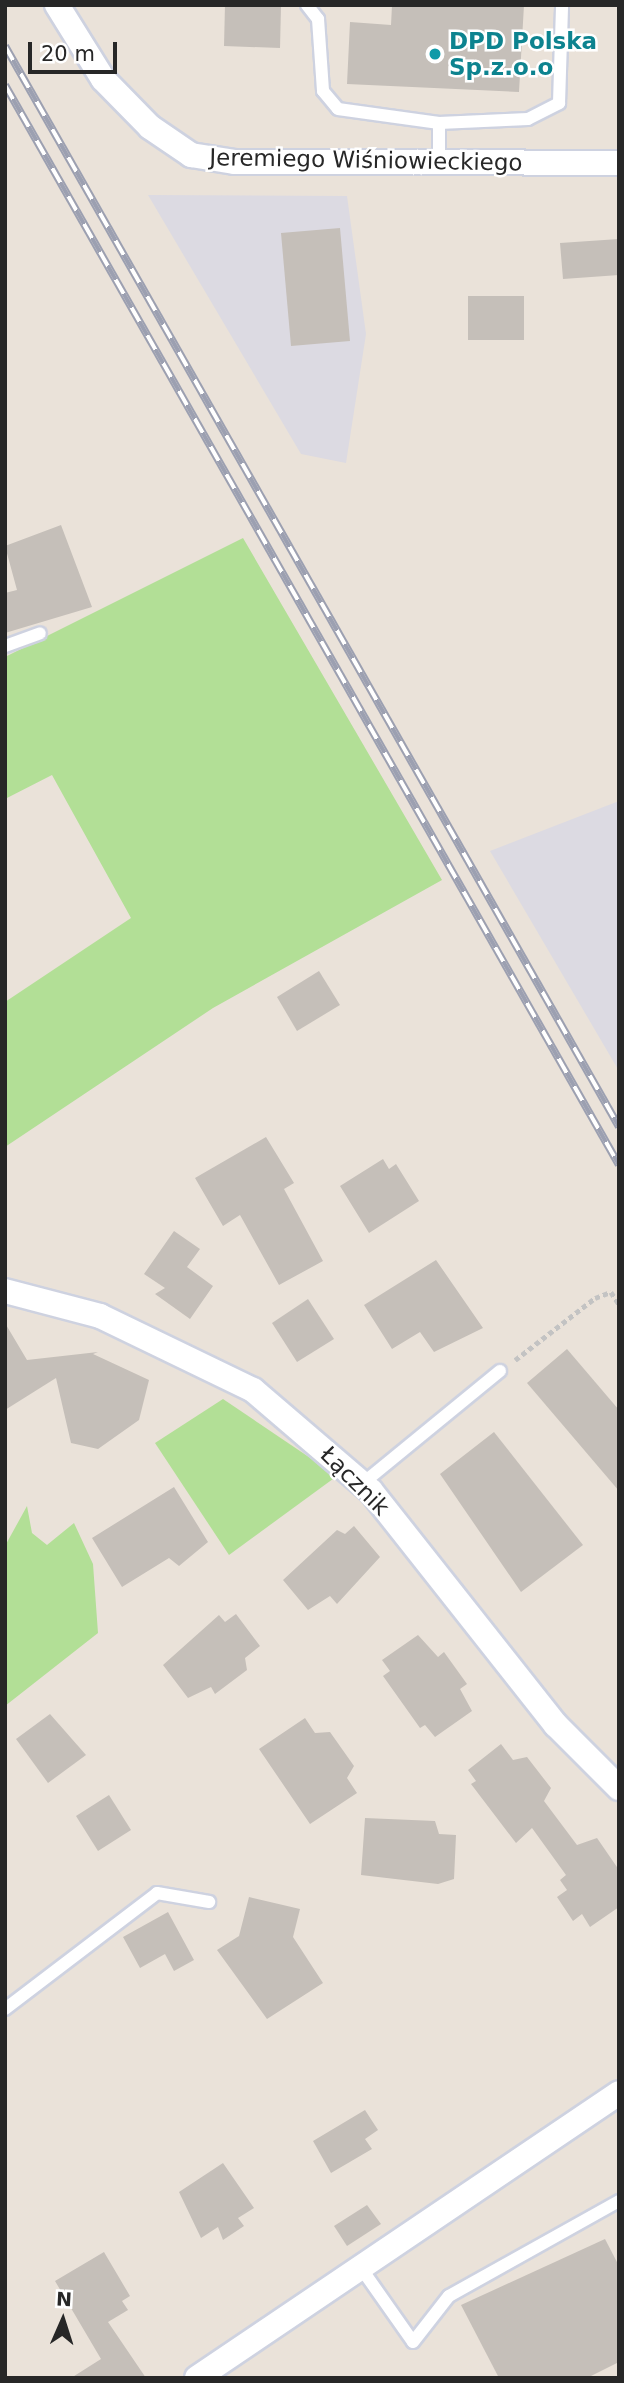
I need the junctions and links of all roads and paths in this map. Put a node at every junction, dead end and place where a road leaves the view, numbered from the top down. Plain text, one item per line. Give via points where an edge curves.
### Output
1 (57, 5) edge
2 (307, 5) edge
3 (562, 5) edge
4 (439, 123) junction
5 (439, 163) junction
6 (619, 163) edge
7 (40, 633) dead end
8 (5, 646) edge
9 (5, 1291) edge
10 (619, 1304) edge
11 (500, 1371) joint
12 (363, 1483) junction
13 (619, 1788) edge
14 (209, 1902) dead end
15 (5, 2009) edge
16 (619, 2093) edge
17 (619, 2201) edge
18 (360, 2268) junction
19 (197, 2378) edge

1 - 5 street, Jeremiego Wiśniowieckiego via 103,79 150,127 191,155 235,162
2 - 4 lane via 318,19 323,92 338,108
3 - 4 lane via 559,103 528,118
4 - 5 lane
5 - 6 street, Jeremiego Wiśniowieckiego
7 - 8 lane
9 - 12 street, Łącznik via 100,1316 184,1352 253,1390
10 - 11 path via 611,1292 595,1298
11 - 12 lane
12 - 13 street, Łącznik via 556,1725
14 - 15 lane via 157,1893
16 - 18 street
17 - 18 lane via 449,2296 413,2342
18 - 19 street

